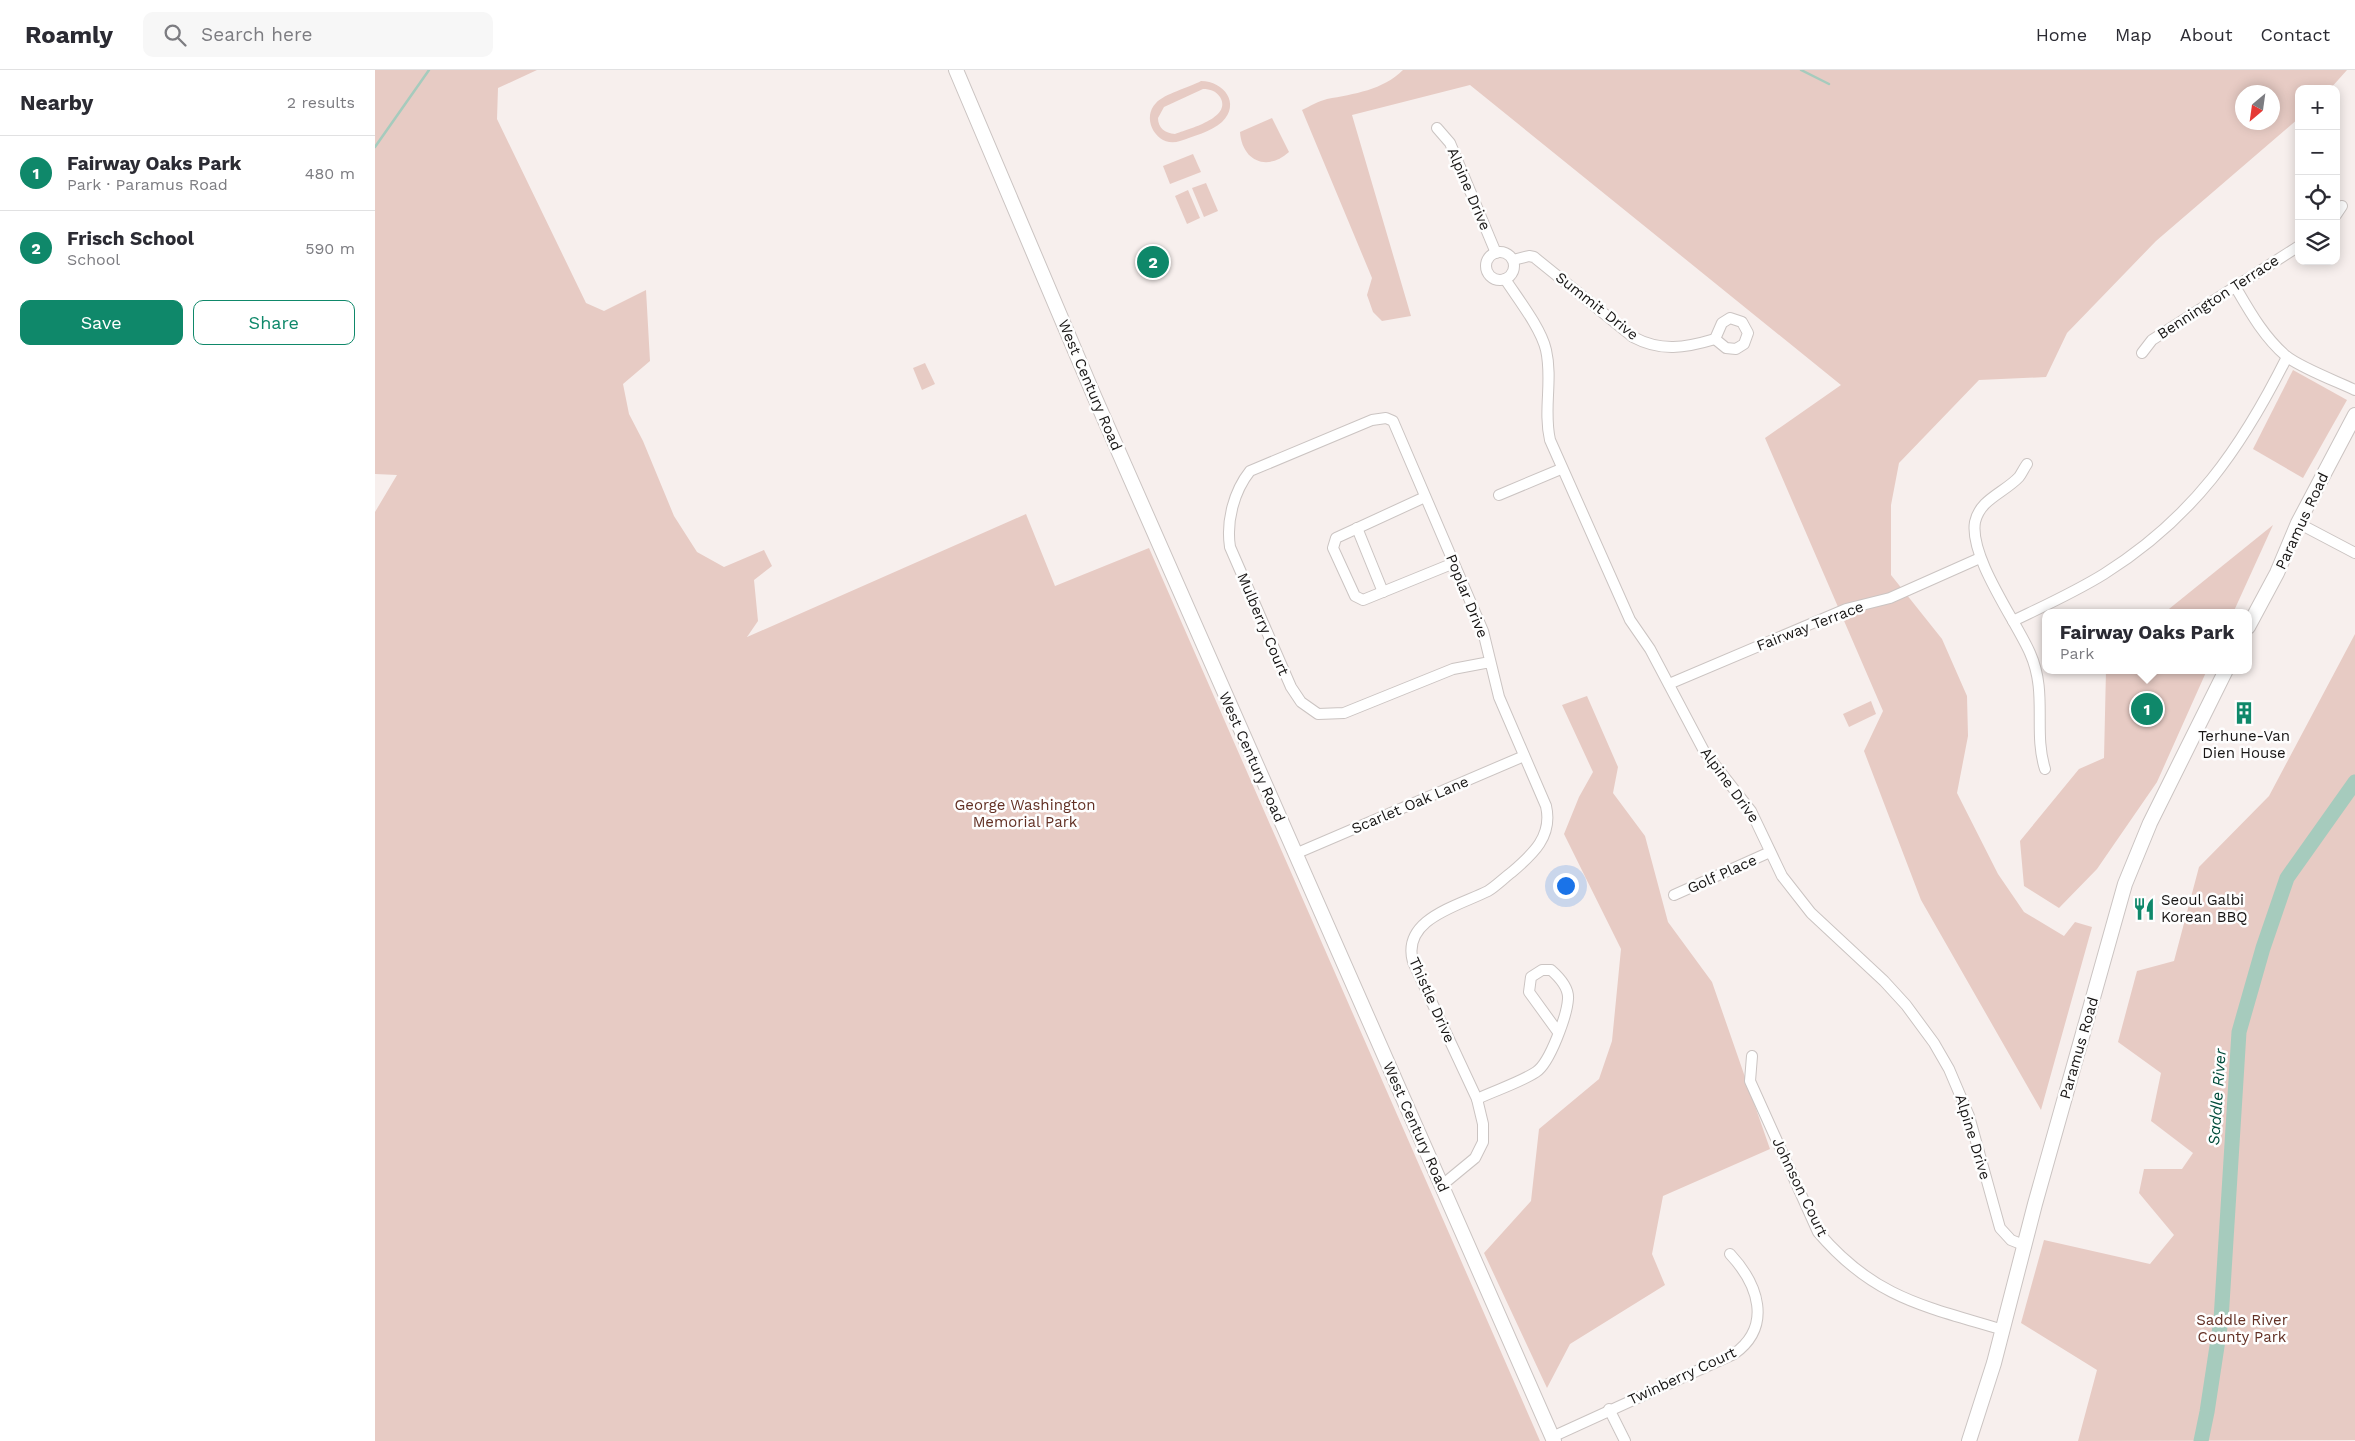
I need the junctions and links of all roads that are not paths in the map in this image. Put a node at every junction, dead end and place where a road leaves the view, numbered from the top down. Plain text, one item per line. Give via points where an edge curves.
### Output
1 (955, 70) edge
2 (1437, 128) dead end
3 (2295, 249) edge
4 (1496, 253) junction
5 (1513, 260) junction
6 (1505, 279) junction
7 (2236, 288) junction
8 (1715, 339) dead end
9 (2142, 353) dead end
10 (2287, 357) junction
11 (2355, 390) edge
12 (2355, 415) edge
13 (1366, 422) joint
14 (2027, 464) dead end
15 (1561, 469) junction
16 (1499, 495) dead end
17 (1425, 497) junction
18 (2298, 523) junction
19 (1357, 528) junction
20 (2355, 553) edge
21 (1980, 558) junction
22 (1454, 563) junction
23 (1383, 592) junction
24 (2252, 619) edge
25 (2013, 621) junction
26 (1490, 662) junction
27 (2225, 674) edge
28 (1669, 684) junction
29 (1524, 756) junction
30 (2045, 769) dead end
31 (1770, 852) junction
32 (1295, 854) junction
33 (1532, 855) joint
34 (1674, 895) dead end
35 (1558, 1032) junction
36 (1752, 1056) dead end
37 (1477, 1099) junction
38 (1441, 1186) junction
39 (2025, 1246) junction
40 (1730, 1254) dead end
41 (2003, 1330) junction
42 (1609, 1409) junction
43 (1553, 1439) edge
44 (1625, 1441) edge
45 (1969, 1441) edge

1 - 32 main road, West Century Road
2 - 4 street, Alpine Drive via 1450,143
3 - 7 street, Bennington Terrace
4 - 5 street via 1507,254
4 - 6 street via 1487,260 1486,269 1494,279
5 - 6 street via 1513,271
5 - 8 street, Summit Drive via 1534,257 1644,343 1673,348
6 - 15 street, Alpine Drive via 1546,350 1547,428
7 - 9 street, Bennington Terrace via 2152,340
7 - 10 street via 2255,320
10 - 11 street
10 - 25 street via 2269,395 2233,454 2182,513 2104,574
12 - 18 main road, Paramus Road
13 - 17 street, Poplar Drive via 1379,417 1393,422
13 - 26 street, Mulberry Court via 1250,471 1238,490 1229,528 1230,546 1291,687 1308,709 1318,714 1333,715 1453,668
14 - 21 street via 2019,477 1989,499 1978,513 1975,532
15 - 16 street
15 - 28 street, Alpine Drive via 1630,620 1650,648
17 - 19 street
17 - 22 street, Poplar Drive
18 - 20 street
18 - 24 main road, Paramus Road via 2277,573
19 - 23 street
19 - 23 street via 1336,538 1333,548 1355,596 1363,600
21 - 25 street
21 - 28 street, Fairway Terrace via 1890,598 1846,609
22 - 23 street
22 - 26 street, Poplar Drive via 1483,631
25 - 30 street via 2031,654 2038,679 2040,754
26 - 29 street, Poplar Drive via 1499,697
27 - 39 main road, Paramus Road via 2150,824 2125,884
28 - 31 street, Alpine Drive via 1704,751 1751,811
29 - 32 street, Scarlet Oak Lane
29 - 33 street, Poplar Drive via 1549,818 1546,835
31 - 34 street, Golf Place
31 - 39 street, Alpine Drive via 1782,876 1811,913 1884,981 1934,1043 1969,1116 2000,1228 2011,1240
32 - 38 main road, West Century Road
33 - 37 street, Thistle Drive via 1490,890 1422,925 1409,949
35 - 35 street via 1568,998 1566,987 1551,970 1542,970 1531,977 1529,992
35 - 37 street via 1546,1063 1537,1072
36 - 41 street, Johnson Court via 1750,1081 1818,1232 1835,1251 1868,1279 1903,1298
37 - 38 street, Thistle Drive via 1484,1134 1480,1150 1469,1164
38 - 43 main road, West Century Road
39 - 41 main road, Paramus Road
40 - 42 street, Twinberry Court via 1742,1267 1757,1300 1758,1321 1749,1340 1734,1354
41 - 45 main road, Paramus Road
42 - 43 street, Twinberry Court
42 - 44 street

